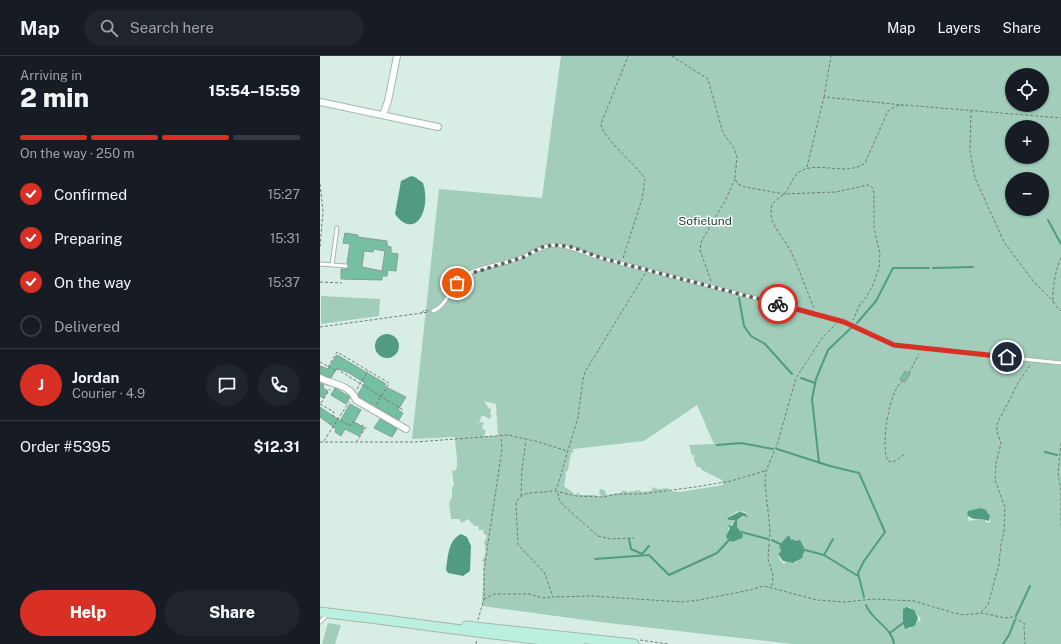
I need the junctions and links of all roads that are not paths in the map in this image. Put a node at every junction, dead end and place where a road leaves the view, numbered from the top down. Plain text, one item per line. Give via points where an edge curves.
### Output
1 (397, 56) edge
2 (320, 102) edge
3 (383, 115) junction
4 (438, 127) dead end
5 (337, 228) dead end
6 (320, 264) edge
7 (332, 265) junction
8 (346, 266) dead end
9 (434, 311) dead end
10 (1061, 363) edge
11 (320, 378) edge
12 (406, 429) dead end
13 (320, 612) edge
14 (330, 614) junction
15 (320, 622) edge
16 (418, 623) junction
17 (579, 644) edge
18 (634, 644) edge

1 - 3 street
2 - 3 street
3 - 4 street
5 - 7 lane
6 - 7 lane
7 - 8 lane
9 - 10 lane via 465,275 524,257 547,246 572,247 594,256 838,320 890,344
11 - 12 street via 339,384 354,394 356,400
13 - 14 street
14 - 15 lane
14 - 16 street
16 - 17 street via 481,634
16 - 18 street via 482,627

